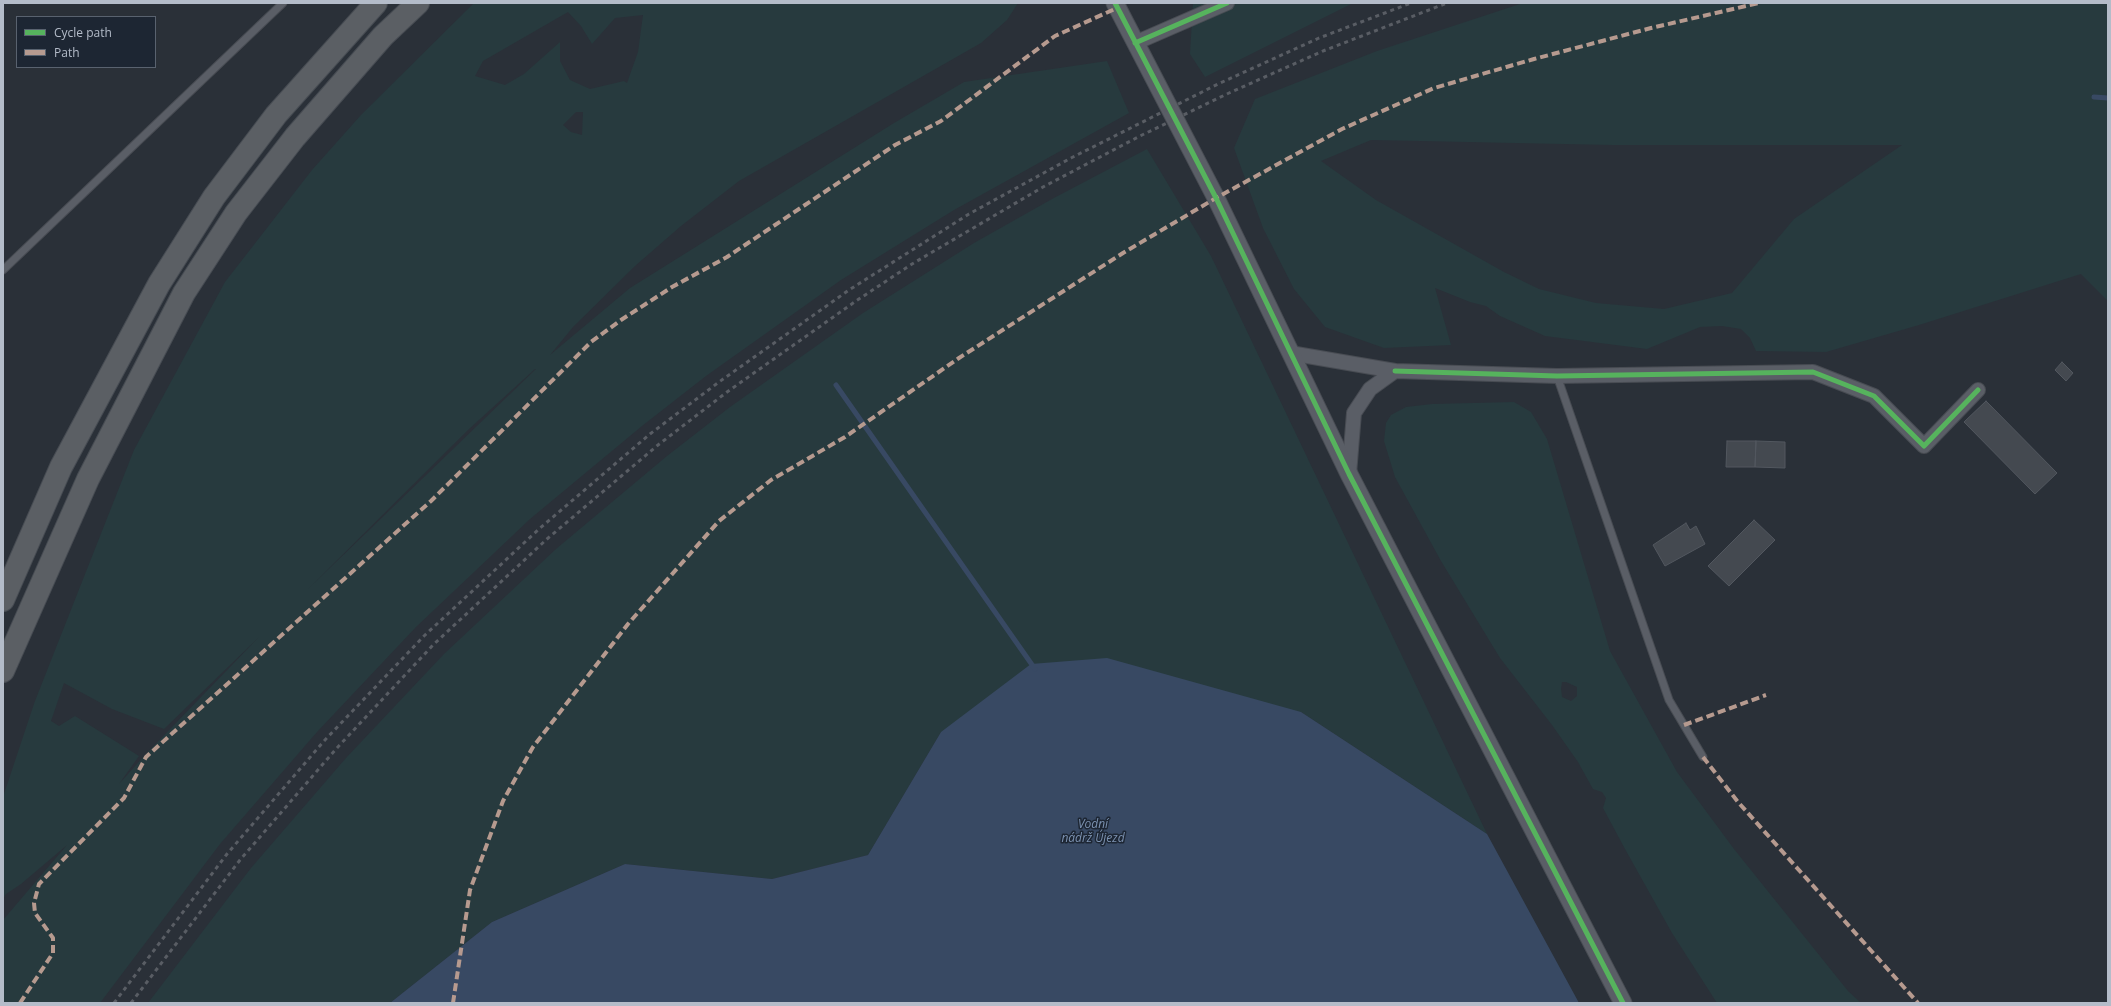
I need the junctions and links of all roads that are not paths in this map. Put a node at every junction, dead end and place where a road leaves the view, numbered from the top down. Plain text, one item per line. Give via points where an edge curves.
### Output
1 (283, 3) edge
2 (376, 3) edge
3 (418, 3) edge
4 (1115, 3) edge
5 (1227, 3) edge
6 (1135, 42) junction
7 (3, 270) edge
8 (1290, 353) junction
9 (1395, 371) junction
10 (1557, 376) junction
11 (1978, 390) dead end
12 (1349, 474) junction
13 (3, 600) edge
14 (3, 671) edge
15 (1703, 757) dead end
16 (1623, 1003) edge

1 - 7 lane
2 - 13 highway via 276,115 214,197 159,284 61,467
3 - 14 highway via 383,36 295,137 236,213 184,293 88,479
4 - 6 street
5 - 6 street
6 - 8 street via 1216,198
8 - 9 street
8 - 12 street
9 - 10 street
9 - 12 street via 1370,389 1354,412
10 - 11 street via 1813,372 1874,396 1924,446
10 - 15 lane via 1669,700
12 - 16 street

